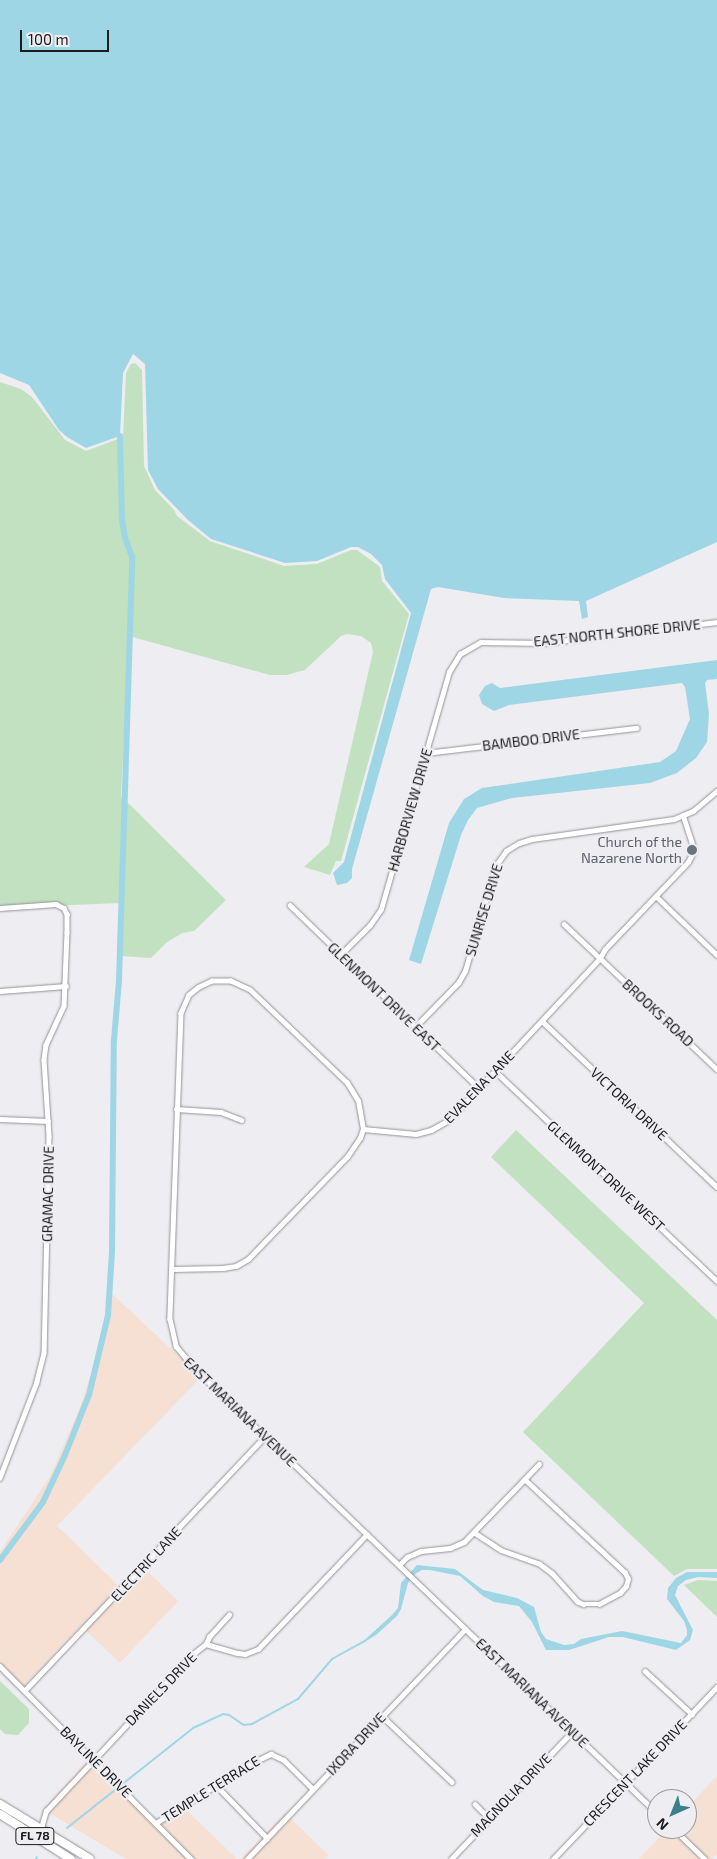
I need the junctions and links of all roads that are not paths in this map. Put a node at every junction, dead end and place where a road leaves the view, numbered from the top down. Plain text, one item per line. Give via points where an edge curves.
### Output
1 (717, 622) edge
2 (460, 654) joint
3 (637, 728) dead end
4 (426, 754) junction
5 (717, 791) edge
6 (682, 816) junction
7 (656, 896) junction
8 (290, 905) dead end
9 (0, 908) edge
10 (564, 924) dead end
11 (340, 955) junction
12 (717, 955) edge
13 (600, 958) junction
14 (66, 986) junction
15 (0, 991) edge
16 (542, 1021) junction
17 (415, 1027) junction
18 (717, 1069) edge
19 (495, 1071) junction
20 (479, 1088) junction
21 (176, 1109) junction
22 (0, 1119) edge
23 (242, 1120) dead end
24 (48, 1121) junction
25 (363, 1129) junction
26 (717, 1187) edge
27 (172, 1269) junction
28 (717, 1281) edge
29 (265, 1436) junction
30 (539, 1464) dead end
31 (0, 1478) edge
32 (526, 1480) junction
33 (475, 1533) junction
34 (367, 1534) junction
35 (399, 1565) junction
36 (229, 1614) dead end
37 (465, 1629) junction
38 (206, 1644) junction
39 (0, 1666) edge
40 (645, 1671) dead end
41 (717, 1687) edge
42 (25, 1690) junction
43 (692, 1714) junction
44 (382, 1716) junction
45 (572, 1732) junction
46 (93, 1759) junction
47 (452, 1782) dead end
48 (626, 1783) junction
49 (216, 1785) junction
50 (313, 1789) junction
51 (647, 1803) edge
52 (0, 1804) edge
53 (475, 1804) dead end
54 (0, 1814) edge
55 (489, 1818) junction
56 (156, 1823) junction
57 (41, 1828) junction
58 (267, 1838) junction
59 (684, 1839) edge
60 (71, 1859) edge
61 (90, 1859) edge
62 (191, 1859) edge
63 (247, 1859) edge
64 (451, 1859) edge
65 (553, 1859) edge
66 (705, 1859) edge

1 - 2 street, EAST NORTH SHORE DRIVE via 542,643 481,642
2 - 4 street, HARBORVIEW DRIVE via 449,672
3 - 4 street, BAMBOO DRIVE
4 - 11 street, HARBORVIEW DRIVE via 381,908 370,925
5 - 6 street, SUNRISE DRIVE
6 - 7 street, EVALENA LANE via 693,843 693,856
6 - 17 street, SUNRISE DRIVE via 655,823 532,839 506,851 496,865 465,971 458,983
7 - 12 street
7 - 13 street, EVALENA LANE
8 - 11 street, GLENMONT DRIVE EAST
9 - 14 street, GRAMAC DRIVE via 56,904 64,908 67,923
10 - 13 street, BROOKS ROAD
11 - 17 street, GLENMONT DRIVE EAST
13 - 16 street, EVALENA LANE
13 - 18 street, BROOKS ROAD
14 - 15 street
14 - 24 street, GRAMAC DRIVE via 64,1006 44,1053
16 - 19 street, EVALENA LANE
16 - 26 street, VICTORIA DRIVE
17 - 20 street, GLENMONT DRIVE EAST
19 - 20 street, EVALENA LANE
19 - 28 street, GLENMONT DRIVE WEST
20 - 25 street, EVALENA LANE via 449,1120 431,1130 408,1134
21 - 23 street via 221,1112
21 - 25 street, EAST MARIANA AVENUE via 178,1035 183,1007 199,986 229,980 250,990 347,1083 358,1101
21 - 27 street, EAST MARIANA AVENUE
22 - 24 street
24 - 31 street, GRAMAC DRIVE via 44,1354
25 - 27 street via 347,1157 248,1259 223,1268
27 - 29 street, EAST MARIANA AVENUE via 170,1326 176,1346 195,1369
29 - 34 street, EAST MARIANA AVENUE
29 - 42 street, ELECTRIC LANE
30 - 32 street
32 - 33 street
32 - 33 street via 625,1573 628,1579 620,1593 599,1604 584,1604 540,1564 500,1550
33 - 35 street via 458,1546 421,1551
34 - 35 street, EAST MARIANA AVENUE
34 - 38 street, DANIELS DRIVE via 258,1649 238,1654
35 - 37 street, EAST MARIANA AVENUE
36 - 38 street
37 - 44 street, IXORA DRIVE
37 - 45 street, EAST MARIANA AVENUE
38 - 46 street, DANIELS DRIVE
39 - 42 street, BAYLINE DRIVE
40 - 43 street
41 - 43 street, CRESCENT LAKE DRIVE
42 - 46 street, BAYLINE DRIVE
43 - 48 street, CRESCENT LAKE DRIVE
44 - 47 street
44 - 50 street, IXORA DRIVE
45 - 48 street, EAST MARIANA AVENUE
45 - 55 street, MAGNOLIA DRIVE
46 - 56 street, BAYLINE DRIVE
46 - 57 street, DANIELS DRIVE via 46,1811
48 - 51 street, EAST MARIANA AVENUE
48 - 65 street, CRESCENT LAKE DRIVE
49 - 50 street, TEMPLE TERRACE via 271,1754 284,1760
49 - 56 street, TEMPLE TERRACE
49 - 58 street
50 - 58 street, IXORA DRIVE
52 - 57 main road, FL 78
53 - 55 street
54 - 60 main road, FL 78
55 - 64 street, MAGNOLIA DRIVE
56 - 62 street, BAYLINE DRIVE
57 - 61 main road, FL 78
58 - 63 street, IXORA DRIVE
59 - 66 street

